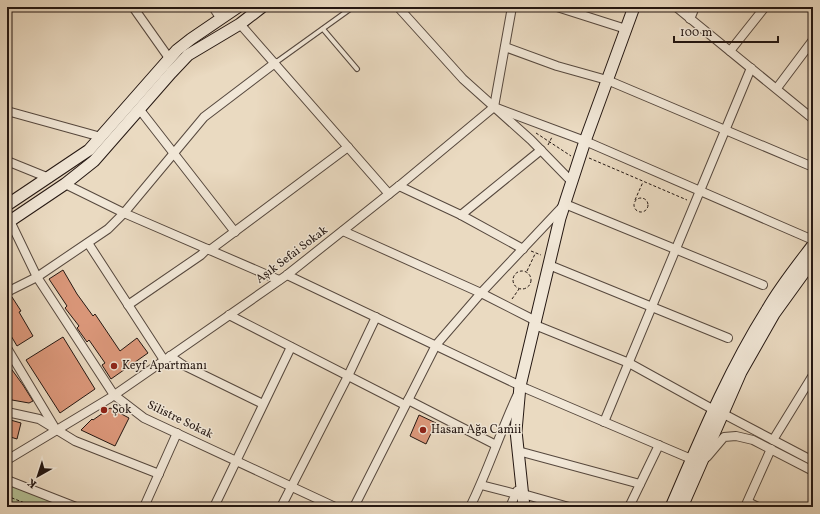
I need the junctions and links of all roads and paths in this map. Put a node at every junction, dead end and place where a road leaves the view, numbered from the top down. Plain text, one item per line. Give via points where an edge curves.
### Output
1 (133, 7) edge
2 (213, 7) edge
3 (238, 7) edge
4 (262, 7) edge
5 (353, 7) edge
6 (398, 7) edge
7 (512, 7) edge
8 (557, 7) edge
9 (634, 7) edge
10 (676, 7) edge
11 (695, 7) edge
12 (765, 7) edge
13 (221, 19) junction
14 (690, 19) junction
15 (240, 24) junction
16 (324, 29) junction
17 (626, 29) junction
18 (813, 40) edge
19 (505, 47) junction
20 (730, 51) junction
21 (169, 58) junction
22 (275, 63) junction
23 (751, 68) junction
24 (358, 69) dead end
25 (607, 80) junction
26 (777, 88) junction
27 (494, 107) junction
28 (140, 110) junction
29 (7, 111) edge
30 (813, 119) edge
31 (725, 130) junction
32 (101, 137) junction
33 (531, 140) junction
34 (585, 141) junction
35 (348, 147) junction
36 (541, 150) junction
37 (174, 153) junction
38 (580, 157) junction
39 (7, 161) edge
40 (813, 167) edge
41 (49, 178) junction
42 (644, 181) junction
43 (572, 182) junction
44 (65, 184) junction
45 (399, 186) junction
46 (700, 191) junction
47 (389, 194) junction
48 (635, 200) junction
49 (695, 203) junction
50 (565, 204) junction
51 (7, 205) edge
52 (124, 213) junction
53 (461, 215) junction
54 (8, 222) edge
55 (343, 231) junction
56 (235, 232) junction
57 (813, 240) edge
58 (88, 243) junction
59 (813, 245) edge
60 (524, 248) junction
61 (209, 250) junction
62 (676, 250) junction
63 (536, 253) junction
64 (813, 260) edge
65 (550, 262) junction
66 (527, 272) junction
67 (287, 275) junction
68 (37, 277) junction
69 (279, 280) junction
70 (763, 285) dead end
71 (519, 288) junction
72 (7, 292) edge
73 (481, 293) junction
74 (128, 305) junction
75 (652, 306) junction
76 (507, 307) junction
77 (229, 315) junction
78 (376, 317) junction
79 (535, 323) junction
80 (728, 338) dead end
81 (436, 345) junction
82 (291, 347) junction
83 (7, 348) edge
84 (167, 358) junction
85 (629, 363) junction
86 (813, 374) edge
87 (348, 376) junction
88 (520, 388) junction
89 (805, 388) junction
90 (813, 392) edge
91 (114, 395) junction
92 (407, 403) junction
93 (263, 404) junction
94 (717, 411) junction
95 (7, 412) edge
96 (604, 422) junction
97 (56, 430) junction
98 (177, 433) junction
99 (773, 440) junction
100 (496, 445) junction
101 (659, 445) junction
102 (770, 448) junction
103 (518, 451) junction
104 (7, 460) edge
105 (236, 460) junction
106 (813, 461) edge
107 (696, 462) junction
108 (813, 471) edge
109 (159, 474) junction
110 (7, 480) edge
111 (640, 484) junction
112 (481, 485) junction
113 (291, 486) junction
114 (519, 494) junction
115 (7, 496) edge
116 (746, 504) edge
117 (35, 507) edge
118 (76, 507) edge
119 (144, 507) edge
120 (214, 507) edge
121 (281, 507) edge
122 (335, 507) edge
123 (354, 507) edge
124 (470, 507) edge
125 (510, 507) edge
126 (524, 507) edge
127 (570, 507) edge
128 (629, 507) edge
129 (671, 507) edge
130 (682, 507) edge
131 (758, 507) edge

1 - 21 street
2 - 13 street
3 - 13 street
4 - 15 street
5 - 16 lane
6 - 27 street via 463,79
7 - 19 street
8 - 17 street
9 - 17 street
10 - 14 street
11 - 14 street
12 - 20 street
13 - 21 street
14 - 20 street
15 - 22 street
15 - 28 street via 188,55
16 - 22 lane
16 - 24 lane
17 - 25 street
18 - 26 street
19 - 25 street via 557,66
19 - 27 street
20 - 23 street
21 - 32 street
22 - 35 street
22 - 37 street via 204,117
23 - 26 street
23 - 31 street
25 - 31 street
25 - 34 street
26 - 30 street
27 - 33 street
27 - 34 street
27 - 45 street, Aşık Sefai Sokak
28 - 37 street
28 - 44 street via 94,161
29 - 32 street
31 - 40 street
31 - 46 street
32 - 41 street via 89,150
33 - 36 street
33 - 38 path via 536,133 569,156
34 - 38 street
34 - 46 street
35 - 47 street
35 - 56 street
36 - 43 street
36 - 53 street
37 - 52 street
37 - 56 street
38 - 42 path
38 - 43 street
39 - 41 street
41 - 51 street
42 - 48 path
42 - 49 path
43 - 50 street
44 - 52 street
44 - 54 street
45 - 47 street, Aşık Sefai Sokak
45 - 53 street
46 - 49 street
46 - 57 street
47 - 55 street, Aşık Sefai Sokak
48 - 48 path via 635,210 647,210 646,199 642,197
49 - 62 street
50 - 60 street
50 - 62 street
50 - 65 street
52 - 58 street via 108,229
52 - 61 street
53 - 60 street
54 - 68 street, Silistre Sokak
55 - 67 street, Aşık Sefai Sokak
55 - 73 street
56 - 61 street
58 - 68 street
58 - 74 street
59 - 94 street via 766,310 734,368
60 - 63 path
60 - 73 street
61 - 69 street
61 - 74 street
62 - 70 street
62 - 75 street
63 - 65 path
63 - 66 path
64 - 94 street via 774,314
65 - 75 street
65 - 79 street
66 - 71 path via 531,278 530,284 525,288
66 - 71 path via 516,272 514,283
67 - 69 street, Aşık Sefai Sokak
67 - 78 street
68 - 72 street
68 - 91 street, Silistre Sokak
69 - 77 street, Aşık Sefai Sokak
71 - 76 path
73 - 76 street
73 - 81 street
74 - 84 street
75 - 80 street
75 - 85 street
76 - 79 street
77 - 82 street
77 - 84 street, Aşık Sefai Sokak
78 - 81 street
78 - 87 street
79 - 85 street
79 - 88 street
81 - 88 street
81 - 92 street
82 - 87 street
82 - 93 street
83 - 97 street
84 - 91 street, Aşık Sefai Sokak
84 - 93 street
85 - 94 street
85 - 96 street
86 - 89 street
87 - 92 street
87 - 113 street
88 - 96 street
88 - 100 street
88 - 103 street via 516,431
89 - 90 street
89 - 99 street
91 - 97 street, Aşık Sefai Sokak
91 - 98 street, Silistre Sokak via 144,418
92 - 100 street
92 - 123 street
93 - 105 street
94 - 99 street
94 - 107 street
95 - 97 street via 39,419
96 - 101 street
97 - 104 street, Aşık Sefai Sokak
97 - 109 street via 81,443
98 - 105 street, Silistre Sokak
98 - 109 street
99 - 106 street
100 - 112 street
101 - 107 street
101 - 111 street
102 - 107 street via 753,440 736,436 724,437
102 - 108 street
102 - 116 street
103 - 111 street
103 - 114 street via 521,481
105 - 113 street, Silistre Sokak
105 - 120 street
107 - 129 street
107 - 130 street
109 - 119 street
110 - 118 street
111 - 128 street
112 - 114 street
112 - 124 street
113 - 121 street
113 - 122 street, Silistre Sokak
114 - 125 street
114 - 126 street
114 - 127 street
115 - 117 path
116 - 131 street

